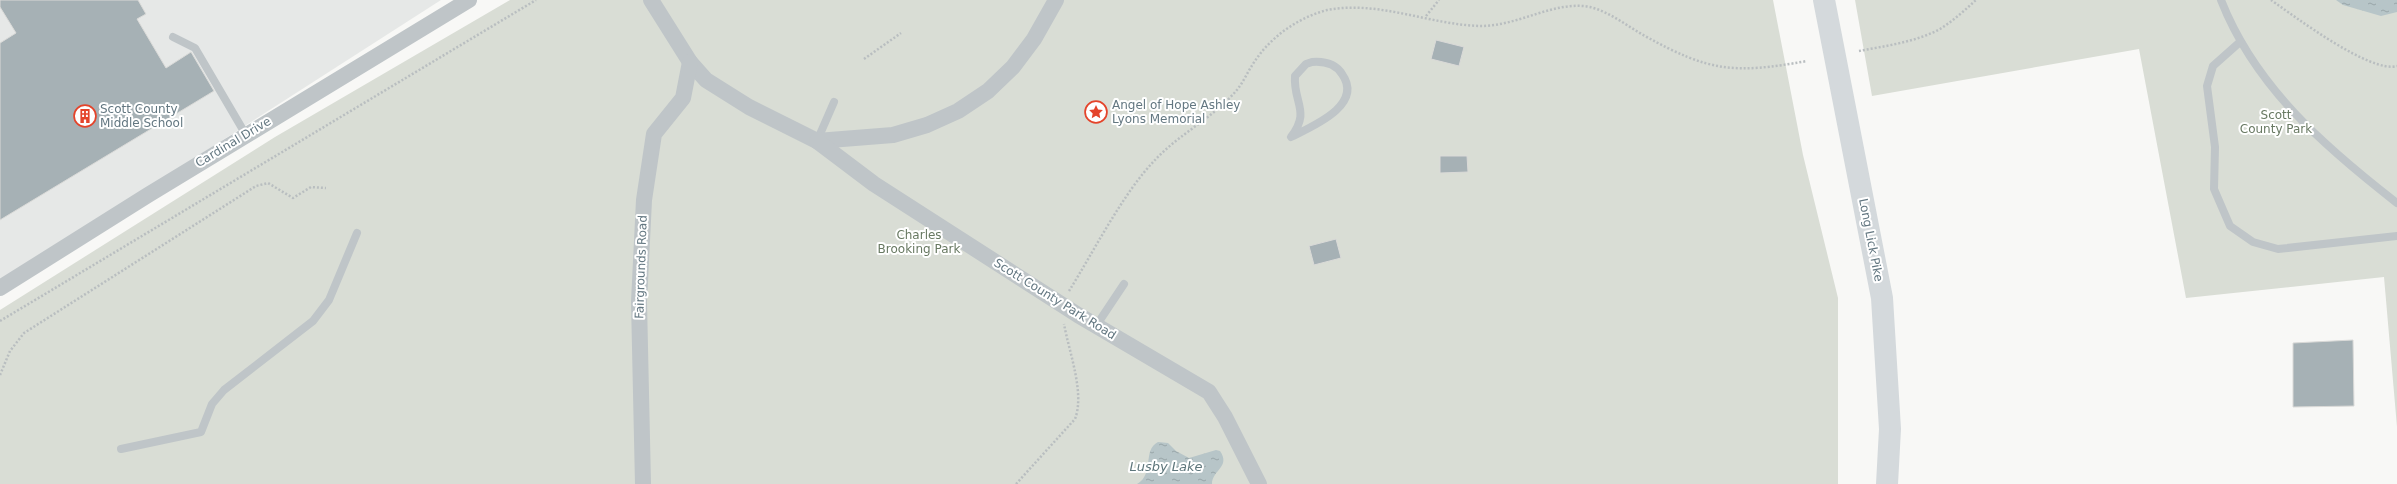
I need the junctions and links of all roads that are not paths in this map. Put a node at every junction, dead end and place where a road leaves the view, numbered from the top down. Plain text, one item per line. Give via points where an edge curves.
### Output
1 (469, 0) edge
2 (651, 0) edge
3 (1056, 0) edge
4 (1824, 0) edge
5 (2221, 0) edge
6 (173, 37) dead end
7 (2240, 42) junction
8 (690, 62) junction
9 (834, 102) dead end
10 (246, 135) junction
11 (1291, 137) joint
12 (817, 142) junction
13 (2397, 203) edge
14 (357, 233) dead end
15 (2397, 236) edge
16 (1124, 284) dead end
17 (0, 288) edge
18 (1096, 326) junction
19 (121, 449) dead end
20 (643, 484) edge
21 (1259, 484) edge
22 (1887, 484) edge

1 - 10 street, Cardinal Drive
2 - 8 street
3 - 12 street via 1034,38 1013,67 988,91 958,111 927,125 893,135
4 - 22 main road, Long Lick Pike via 1882,298 1890,429
5 - 7 lane
6 - 10 lane via 195,48
7 - 13 lane via 2280,100 2344,162
7 - 15 lane via 2213,66 2207,86 2215,147 2214,189 2230,226 2253,242 2278,249
8 - 12 street, Scott County Park Road via 713,84 789,129
8 - 20 street, Fairgrounds Road via 683,98 654,134 644,200 638,302
9 - 12 lane
10 - 17 street, Cardinal Drive
11 - 11 lane via 1335,111 1346,97 1348,89 1342,73 1329,63 1306,64 1295,76 1302,112 1301,120
12 - 18 street, Scott County Park Road via 874,184
14 - 19 lane via 329,300 313,321 224,390 212,404 201,432
16 - 18 lane
18 - 21 street, Scott County Park Road via 1209,392 1225,417

